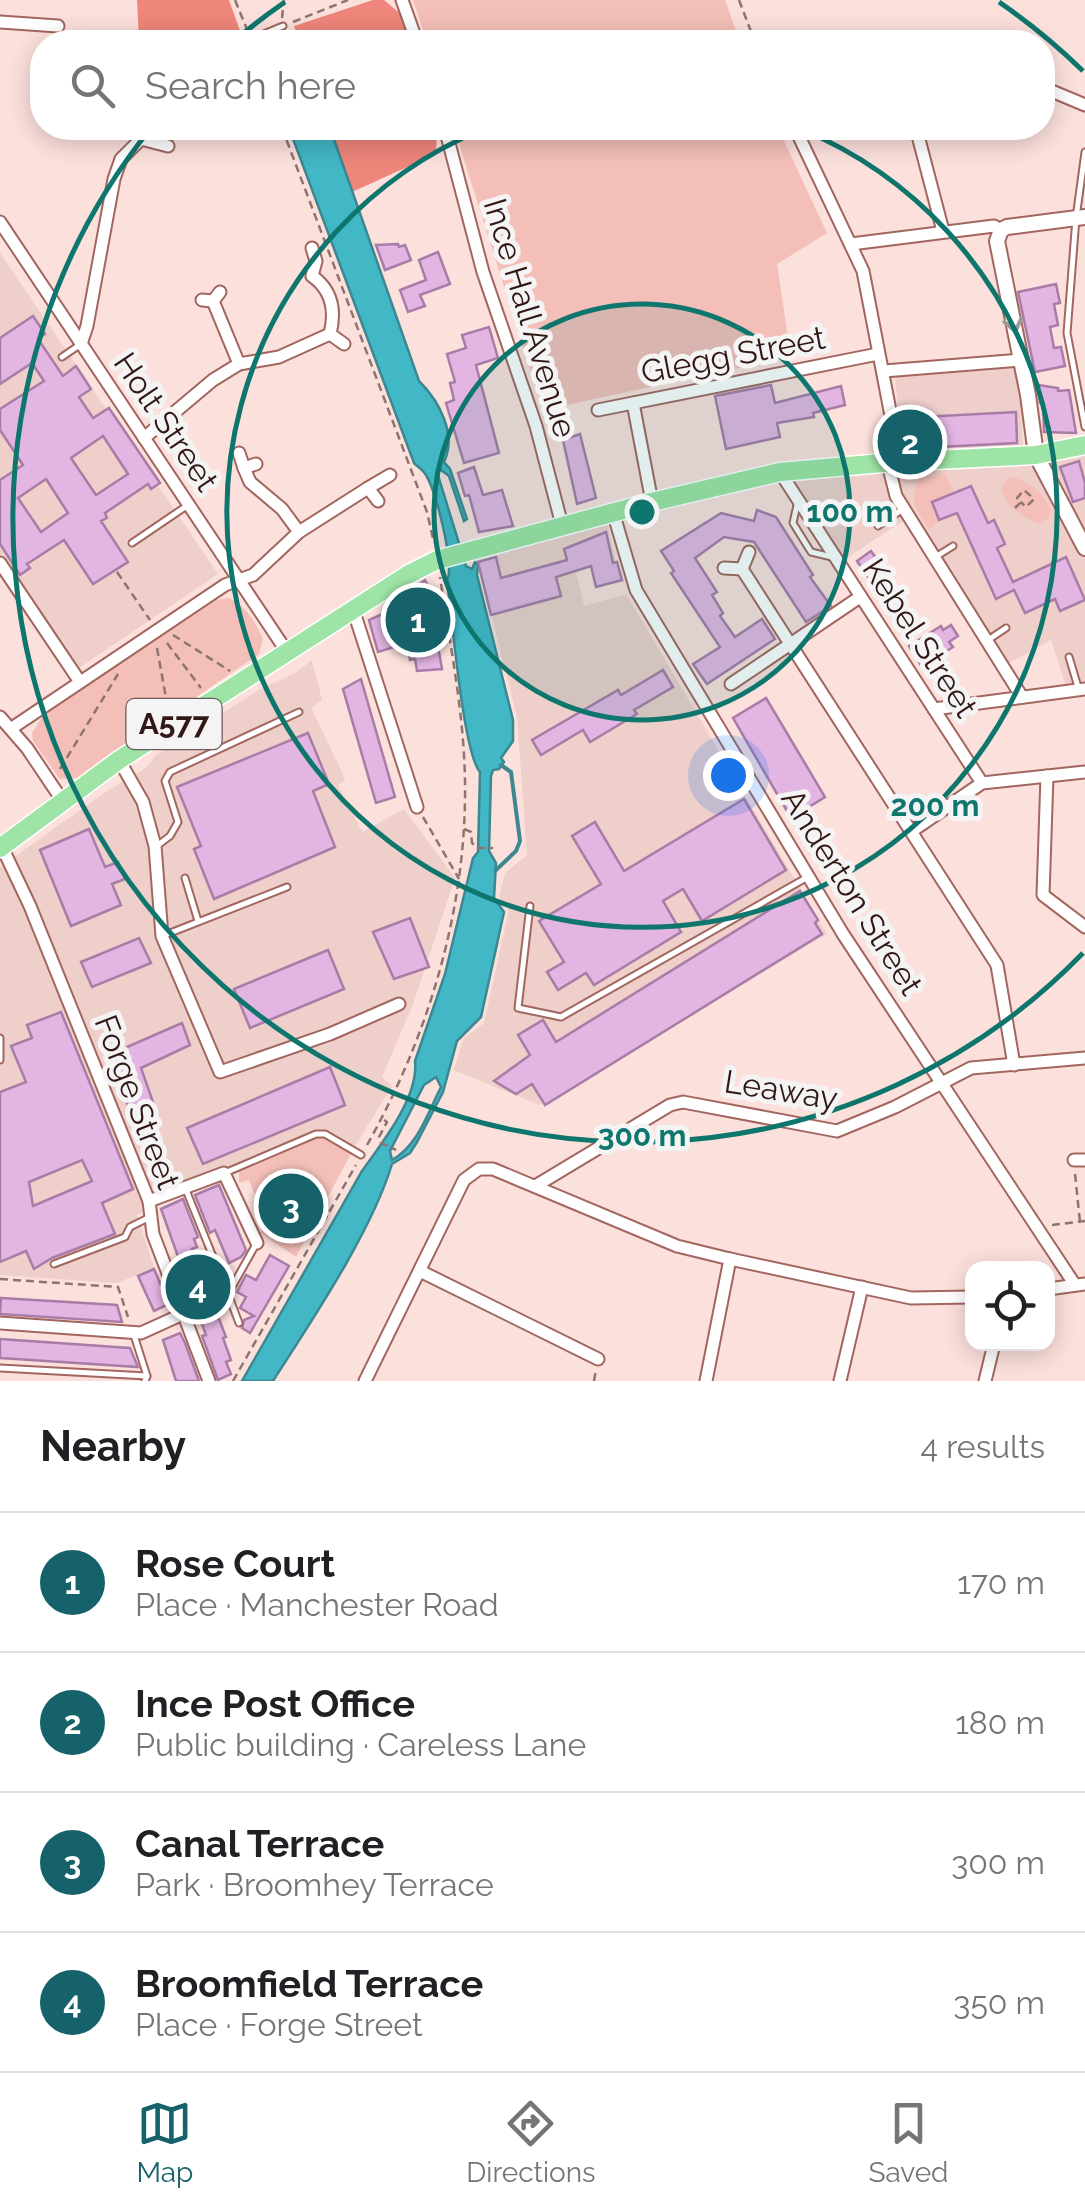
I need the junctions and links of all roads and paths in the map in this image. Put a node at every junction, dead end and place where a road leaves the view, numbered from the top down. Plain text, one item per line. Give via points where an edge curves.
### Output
1 (235, 0) edge
2 (284, 0) edge
3 (344, 0) edge
4 (402, 0) edge
5 (739, 0) edge
6 (0, 22) edge
7 (58, 26) dead end
8 (283, 26) junction
9 (247, 30) edge
10 (273, 30) edge
11 (413, 30) edge
12 (750, 30) edge
13 (1055, 93) edge
14 (1085, 106) edge
15 (141, 140) edge
16 (146, 140) edge
17 (287, 140) edge
18 (448, 140) edge
19 (802, 140) edge
20 (919, 140) edge
21 (168, 146) dead end
22 (1085, 152) edge
23 (1080, 218) edge
24 (1, 227) edge
25 (1001, 230) junction
26 (943, 232) junction
27 (851, 244) junction
28 (312, 248) dead end
29 (211, 298) dead end
30 (330, 334) junction
31 (80, 344) junction
32 (344, 344) dead end
33 (878, 354) junction
34 (62, 357) dead end
35 (1021, 360) junction
36 (239, 364) junction
37 (884, 371) junction
38 (633, 402) junction
39 (598, 410) dead end
40 (1085, 427) edge
41 (144, 438) junction
42 (1085, 445) edge
43 (239, 453) dead end
44 (1036, 456) junction
45 (894, 462) junction
46 (780, 472) junction
47 (390, 475) dead end
48 (1034, 487) dead end
49 (368, 488) junction
50 (378, 501) dead end
51 (652, 502) junction
52 (189, 505) junction
53 (1015, 508) dead end
54 (903, 510) junction
55 (614, 512) junction
56 (562, 526) junction
57 (878, 526) dead end
58 (298, 532) junction
59 (1083, 538) edge
60 (132, 543) dead end
61 (954, 546) dead end
62 (749, 552) dead end
63 (934, 558) junction
64 (438, 559) junction
65 (0, 562) edge
66 (724, 568) dead end
67 (742, 569) junction
68 (239, 580) junction
69 (860, 598) junction
70 (353, 609) junction
71 (1006, 628) dead end
72 (157, 630) junction
73 (988, 640) junction
74 (792, 644) junction
75 (287, 652) junction
76 (1070, 656) dead end
77 (118, 674) dead end
78 (244, 680) junction
79 (80, 682) junction
80 (731, 684) dead end
81 (1082, 689) edge
82 (1022, 697) junction
83 (934, 709) junction
84 (299, 712) dead end
85 (0, 717) edge
86 (172, 726) junction
87 (12, 728) junction
88 (119, 760) junction
89 (1085, 772) edge
90 (1047, 776) junction
91 (51, 784) junction
92 (982, 784) junction
93 (62, 800) junction
94 (417, 807) joint
95 (464, 829) junction
96 (912, 831) junction
97 (156, 846) junction
98 (1, 847) edge
99 (492, 848) dead end
100 (808, 876) junction
101 (185, 878) dead end
102 (460, 881) junction
103 (287, 888) dead end
104 (530, 906) dead end
105 (198, 921) junction
106 (1085, 927) edge
107 (162, 936) junction
108 (399, 1004) dead end
109 (0, 1038) edge
110 (1085, 1058) edge
111 (0, 1060) edge
112 (1014, 1065) junction
113 (941, 1083) junction
114 (382, 1119) junction
115 (396, 1150) dead end
116 (362, 1155) junction
117 (1079, 1160) edge
118 (224, 1173) junction
119 (538, 1185) junction
120 (185, 1188) junction
121 (149, 1201) junction
122 (151, 1217) junction
123 (1082, 1222) edge
124 (1036, 1227) junction
125 (257, 1244) joint
126 (730, 1259) junction
127 (54, 1264) dead end
128 (420, 1271) junction
129 (0, 1279) edge
130 (1080, 1285) edge
131 (862, 1287) junction
132 (1055, 1288) edge
133 (228, 1294) junction
134 (965, 1297) edge
135 (186, 1313) junction
136 (0, 1323) edge
137 (239, 1323) dead end
138 (134, 1332) junction
139 (992, 1351) edge
140 (598, 1359) dead end
141 (0, 1368) edge
142 (146, 1379) edge
143 (209, 1381) edge
144 (233, 1381) edge
145 (366, 1381) edge
146 (706, 1381) edge
147 (840, 1381) edge
148 (985, 1381) edge

1 - 9 path
2 - 8 path
3 - 8 path
4 - 11 street
5 - 12 path
6 - 7 street
8 - 10 lane
13 - 14 street
15 - 31 street via 121,159 114,179
16 - 21 street
17 - 64 path via 427,512
18 - 56 street, Ince Hall Avenue
19 - 27 street
20 - 26 street
22 - 23 lane
23 - 25 street
23 - 40 lane via 1067,333
24 - 31 street, Holt Street
25 - 26 street
25 -> 35 street via 997,248
26 - 27 street
27 - 33 street via 863,271
28 - 30 street via 312,276 324,284 335,314
29 - 36 street
30 - 32 street
30 - 36 street via 279,357
31 - 34 lane
31 - 41 street, Holt Street
33 - 37 street
33 - 38 street, Glegg Street
35 - 37 street
35 - 44 street
36 - 41 street
37 - 45 street via 898,452
38 - 39 street, Glegg Street
38 - 51 street
41 - 52 street, Holt Street
42 - 44 highway, A577
43 - 58 street via 250,466 250,482
44 - 45 highway, A577
44 - 59 street
45 - 46 highway, A577
45 - 54 street via 892,485
46 - 51 highway, A577
46 - 69 street, Kebel Street
47 - 49 street
48 - 53 path via 1024,490
49 - 50 street
49 - 58 street
51 - 55 highway, A577
52 - 60 lane
52 - 68 street, Holt Street
54 - 57 lane
54 - 63 street
55 - 56 highway, A577
55 - 100 street, Anderton Street via 636,590
56 - 64 highway, A577
58 - 68 street via 268,564
61 - 63 lane
62 - 67 street
63 - 73 street
64 - 70 highway, A577
64 - 95 path via 462,726
65 - 79 street
66 - 67 street
67 - 74 street
68 - 72 street
68 - 75 street, Holt Street
69 - 74 street
69 - 83 street, Kebel Street
70 - 75 highway, A577
70 - 94 street
71 - 73 lane
72 - 78 path
72 - 79 street
72 - 86 path
73 - 82 street
74 - 80 street
74 - 96 street
75 - 78 highway, A577
76 - 81 lane
77 - 91 path
78 - 86 highway, A577
79 - 87 street
81 - 82 street
82 - 83 street
83 - 92 street, Kebel Street
84 - 97 lane via 170,772 166,781 178,822
85 - 87 street
86 - 88 highway, A577
87 - 91 street
88 - 93 highway, A577
88 - 97 street via 143,802
89 - 90 street
90 - 92 street
90 - 106 street via 1043,895
91 - 93 street
92 - 96 street
93 - 98 highway, A577
94 - 102 path
95 - 99 path via 476,848
95 - 102 path
96 - 112 street via 998,966
97 - 107 street
98 - 121 street, Forge Street
100 - 104 lane via 561,1017 518,1008
100 - 113 street, Anderton Street
101 - 105 lane
102 - 114 path via 420,1031
103 - 105 lane
105 - 107 lane
107 - 108 street via 220,1072
109 - 111 lane
110 - 112 street, Leaway
112 - 113 street, Leaway via 971,1068
113 - 119 street, Leaway via 837,1131 670,1105
113 - 124 street, Anderton Street
114 - 115 path via 387,1122 380,1142
114 - 116 path
116 - 118 lane via 316,1134
116 - 144 path
117 - 123 path
118 - 120 street
118 - 125 street
119 - 126 street via 677,1246
119 - 128 street via 493,1169 473,1173
120 - 121 street
120 - 133 lane
121 - 122 street, Forge Street
122 - 127 lane via 130,1226 124,1237
122 - 135 street, Forge Street
123 - 124 path
124 - 130 street, Anderton Street
125 - 133 lane
126 - 131 street
126 - 146 street
128 - 140 street
128 - 145 street
129 - 138 path via 118,1288
130 - 132 street
131 - 134 street via 910,1298
131 - 147 street
133 - 137 lane
135 - 138 street
135 - 143 street, Forge Street
136 - 138 street
138 - 142 lane
139 - 148 street
141 - 142 lane

